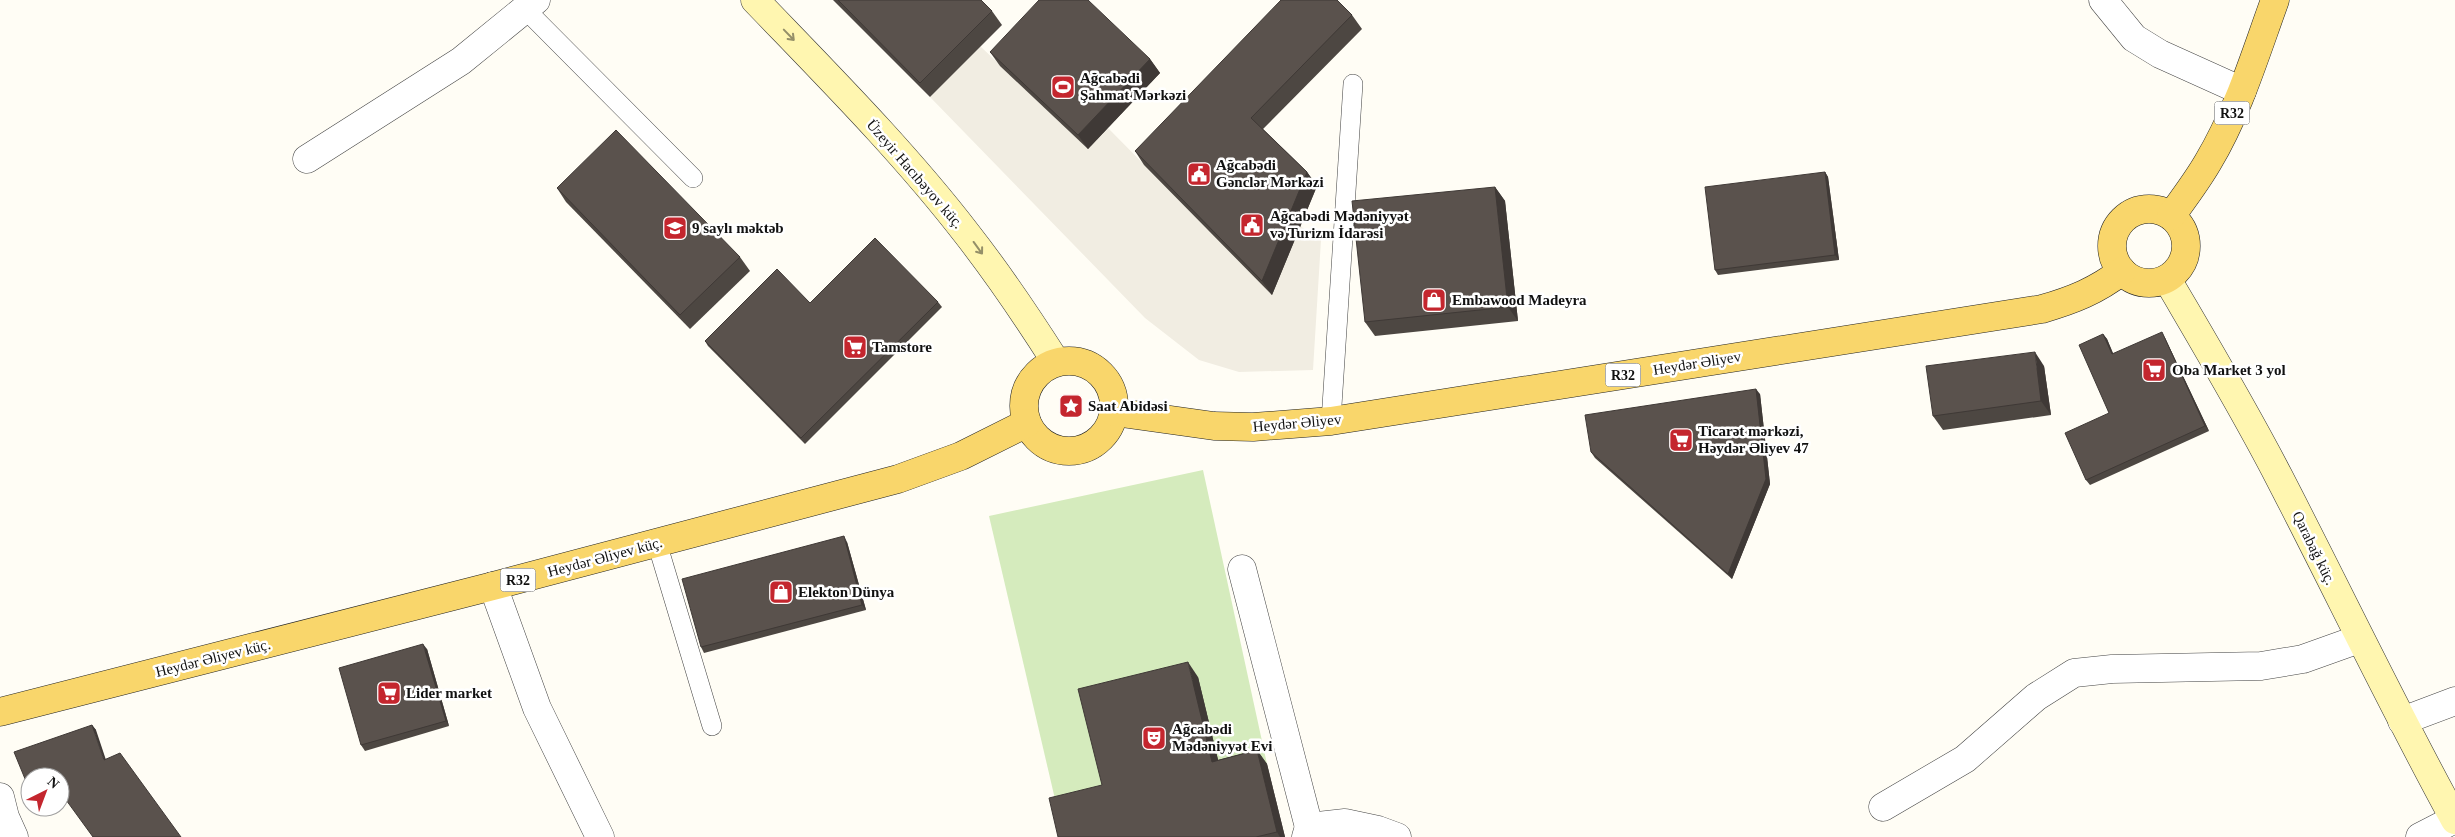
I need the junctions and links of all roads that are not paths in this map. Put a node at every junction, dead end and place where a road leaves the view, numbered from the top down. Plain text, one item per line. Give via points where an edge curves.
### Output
1 (757, 0) edge
2 (2103, 0) edge
3 (2275, 0) edge
4 (530, 5) edge
5 (1354, 84) dead end
6 (2242, 90) junction
7 (307, 159) dead end
8 (693, 178) dead end
9 (2171, 216) junction
10 (2122, 271) junction
11 (2167, 279) junction
12 (1056, 362) junction
13 (1114, 412) junction
14 (1331, 421) junction
15 (1027, 422) junction
16 (657, 543) junction
17 (1242, 569) dead end
18 (493, 586) junction
19 (2359, 639) junction
20 (2455, 701) edge
21 (0, 712) edge
22 (2402, 721) junction
23 (712, 726) dead end
24 (0, 797) edge
25 (1883, 807) dead end
26 (2455, 820) edge
27 (1308, 832) edge
28 (14, 837) edge
29 (600, 837) edge
30 (1396, 837) edge
31 (2420, 837) edge

1 -> 12 street, Üzeyir Hacıbəyov küç. via 924,181 1016,300
2 - 6 street via 2134,38 2160,54
3 - 6 main road, R32
4 - 7 street via 461,61
4 - 8 lane
5 - 14 lane
6 - 9 main road, R32 via 2208,162
9 - 10 main road via 2160,210 2136,211 2118,226 2112,249
9 - 11 main road via 2180,225 2187,248 2177,271
10 - 11 main road via 2142,282 2155,283
10 - 14 main road, Heydər Əliyev / R32 via 2100,288 2042,309
11 - 19 street, Qarabağ küç. via 2271,461
12 - 13 main road via 1086,364 1098,371 1114,397
12 - 15 main road via 1032,380 1024,408
13 - 14 main road, Heydər Əliyev / R32 via 1253,428
13 - 15 main road via 1102,438 1075,451 1046,445
15 - 16 main road, Heydər Əliyev küç. / R32 via 926,471
16 - 18 main road, Heydər Əliyev küç. / R32
16 - 23 lane
17 - 27 street
18 - 21 main road, Heydər Əliyev küç. / R32
18 - 29 street via 537,708
19 - 22 street, Qarabağ küç.
19 - 25 street via 2303,659 2261,666 2112,669 2074,673 2036,697 1965,759
20 - 22 street
22 - 26 street, Qarabağ küç.
24 - 28 street
26 - 31 street
27 - 30 street via 1345,823

